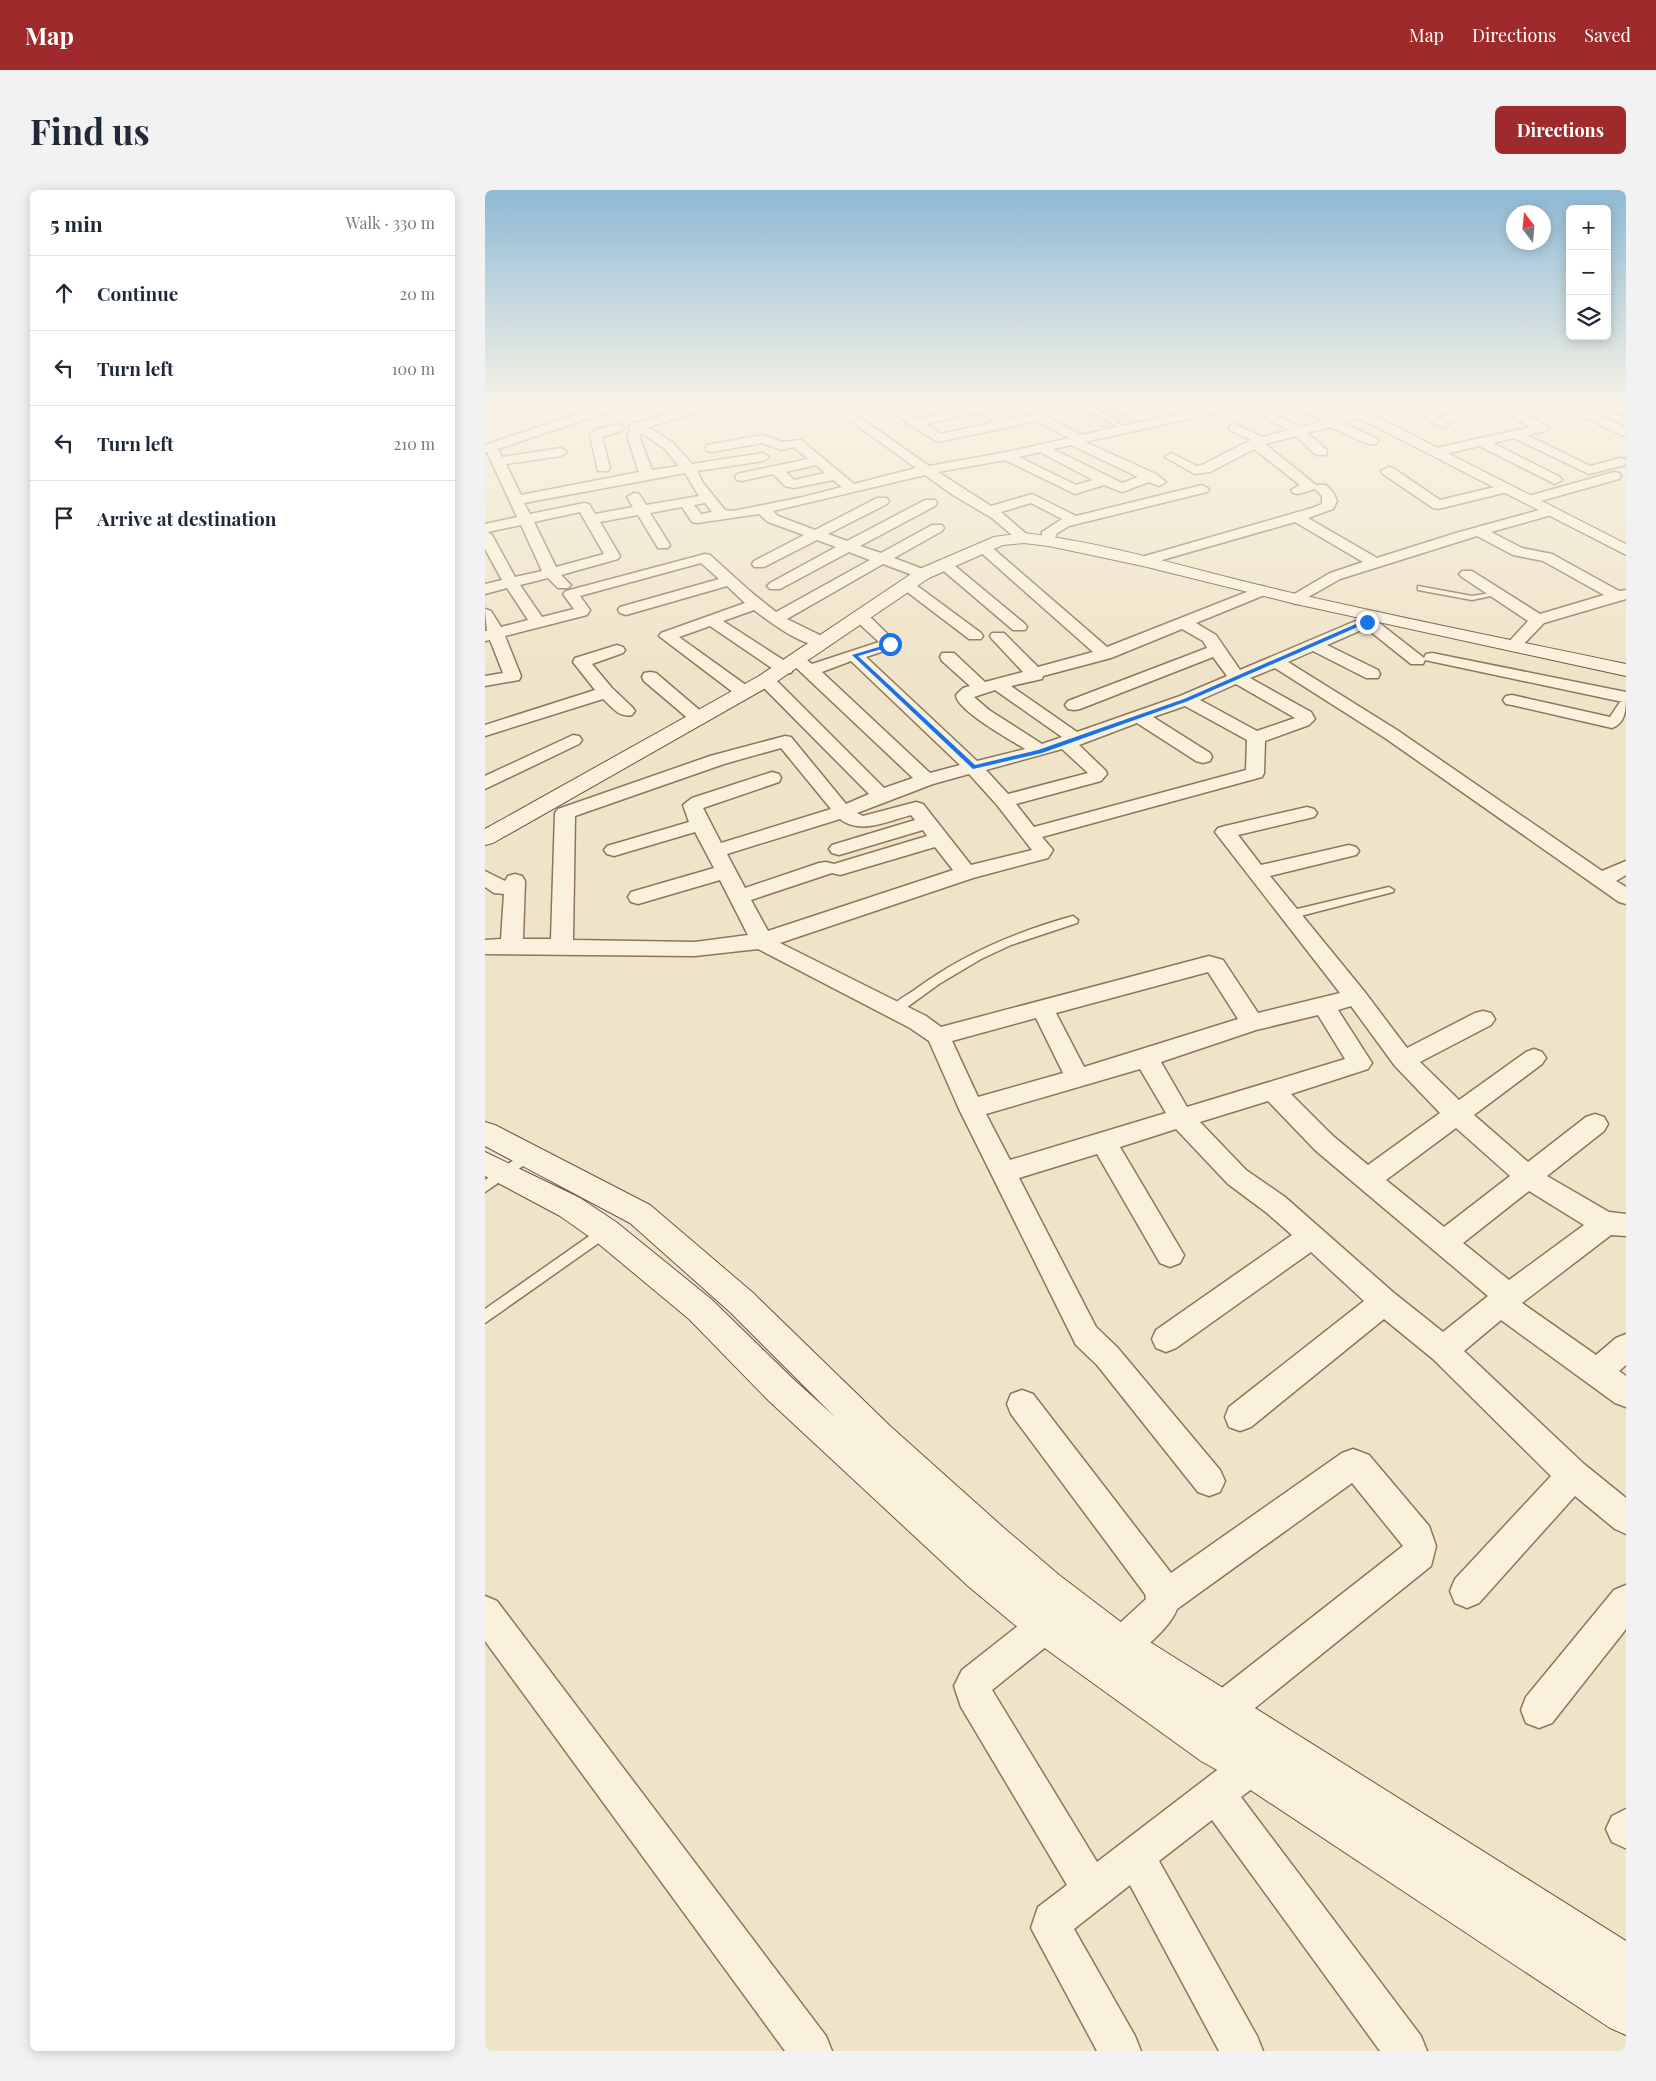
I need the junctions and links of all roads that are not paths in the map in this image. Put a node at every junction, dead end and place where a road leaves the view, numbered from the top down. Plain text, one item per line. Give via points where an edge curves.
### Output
1 (516, 493) edge
2 (527, 493) edge
3 (576, 493) edge
4 (632, 493) edge
5 (705, 493) edge
6 (835, 493) edge
7 (959, 493) edge
8 (1131, 493) edge
9 (1185, 493) edge
10 (1326, 493) edge
11 (1421, 493) edge
12 (1488, 493) edge
13 (1516, 493) edge
14 (1550, 493) edge
15 (513, 494) junction
16 (1180, 494) joint
17 (709, 498) junction
18 (1530, 500) junction
19 (882, 501) dead end
20 (685, 502) junction
21 (1148, 502) junction
22 (930, 503) dead end
23 (762, 509) junction
24 (643, 510) junction
25 (989, 510) junction
26 (1550, 510) junction
27 (588, 513) junction
28 (724, 514) junction
29 (1297, 517) junction
30 (1069, 518) dead end
31 (526, 520) junction
32 (485, 528) edge
33 (937, 528) dead end
34 (1477, 531) junction
35 (815, 535) junction
36 (485, 536) edge
37 (1024, 538) junction
38 (1049, 541) junction
39 (663, 545) dead end
40 (847, 547) junction
41 (983, 547) junction
42 (1626, 550) edge
43 (881, 560) junction
44 (1143, 561) junction
45 (1375, 563) junction
46 (759, 564) dead end
47 (944, 564) junction
48 (551, 573) junction
49 (923, 574) junction
50 (1467, 574) dead end
51 (729, 581) junction
52 (510, 582) junction
53 (907, 585) junction
54 (775, 586) dead end
55 (1421, 588) dead end
56 (485, 589) edge
57 (1262, 591) junction
58 (571, 594) junction
59 (1497, 594) junction
60 (1621, 595) edge
61 (1296, 599) junction
62 (755, 604) junction
63 (626, 610) dead end
64 (485, 614) edge
65 (860, 616) junction
66 (775, 619) junction
67 (1372, 619) junction
68 (711, 620) junction
69 (1538, 620) junction
70 (537, 622) junction
71 (1184, 623) junction
72 (1019, 627) dead end
73 (491, 634) edge
74 (975, 636) dead end
75 (998, 636) dead end
76 (822, 642) junction
77 (1493, 642) junction
78 (1314, 645) junction
79 (1513, 646) junction
80 (617, 650) dead end
81 (1216, 650) junction
82 (1105, 654) junction
83 (854, 655) junction
84 (948, 656) dead end
85 (505, 659) junction
86 (1277, 661) junction
87 (485, 662) edge
88 (797, 666) junction
89 (1481, 667) junction
90 (1626, 670) edge
91 (1372, 674) dead end
92 (1036, 675) junction
93 (650, 677) dead end
94 (1237, 678) junction
95 (766, 680) junction
96 (485, 681) edge
97 (991, 687) junction
98 (606, 692) junction
99 (744, 692) junction
100 (1626, 697) edge
101 (1186, 700) junction
102 (1512, 700) dead end
103 (1073, 705) dead end
104 (1626, 706) edge
105 (625, 711) dead end
106 (697, 717) junction
107 (1140, 717) junction
108 (485, 731) edge
109 (1256, 738) junction
110 (573, 740) dead end
111 (1072, 741) junction
112 (1040, 752) junction
113 (1203, 757) dead end
114 (973, 767) junction
115 (772, 778) dead end
116 (926, 780) junction
117 (485, 783) edge
118 (881, 796) junction
119 (1004, 801) junction
120 (548, 803) junction
121 (843, 812) junction
122 (565, 813) junction
123 (1307, 813) dead end
124 (928, 822) junction
125 (699, 825) junction
126 (1029, 834) junction
127 (485, 838) edge
128 (940, 839) junction
129 (614, 850) dead end
130 (716, 851) junction
131 (1349, 851) dead end
132 (835, 862) junction
133 (1626, 867) edge
134 (725, 872) junction
135 (966, 873) junction
136 (1256, 873) junction
137 (1601, 880) junction
138 (500, 882) edge
139 (1389, 890) dead end
140 (738, 896) junction
141 (638, 897) dead end
142 (1626, 897) edge
143 (1289, 915) junction
144 (1073, 920) dead end
145 (762, 941) junction
146 (512, 946) junction
147 (485, 947) edge
148 (562, 947) junction
149 (1356, 997) junction
150 (1324, 1006) junction
151 (1042, 1008) junction
152 (895, 1010) junction
153 (1483, 1019) dead end
154 (1252, 1023) junction
155 (938, 1036) junction
156 (1146, 1058) junction
157 (1534, 1058) dead end
158 (1403, 1060) junction
159 (1078, 1078) junction
160 (1273, 1091) junction
161 (971, 1109) junction
162 (1457, 1114) junction
163 (1182, 1119) junction
164 (1595, 1124) dead end
165 (485, 1134) edge
166 (1104, 1143) junction
167 (501, 1170) edge
168 (1003, 1173) junction
169 (1528, 1177) junction
170 (1367, 1180) junction
171 (1615, 1225) edge
172 (605, 1232) junction
173 (1312, 1236) junction
174 (1443, 1243) junction
175 (1170, 1255) dead end
176 (1505, 1300) junction
177 (1384, 1302) junction
178 (728, 1312) junction
179 (485, 1317) edge
180 (1166, 1339) dead end
181 (1626, 1347) edge
182 (1443, 1350) junction
183 (1598, 1371) junction
184 (1626, 1393) edge
185 (1022, 1404) dead end
186 (1240, 1417) dead end
187 (1573, 1474) junction
188 (1209, 1481) dead end
189 (927, 1502) junction
190 (1626, 1518) edge
191 (1467, 1591) dead end
192 (1163, 1599) junction
193 (1626, 1602) edge
194 (485, 1613) edge
195 (1045, 1626) junction
196 (1121, 1645) junction
197 (1539, 1710) dead end
198 (1223, 1711) junction
199 (1251, 1767) junction
200 (1216, 1794) junction
201 (1135, 1856) junction
202 (1092, 1890) junction
203 (1626, 1966) edge
204 (1626, 2012) edge
205 (811, 2051) edge
206 (1120, 2051) edge
207 (1242, 2051) edge
208 (1406, 2051) edge

1 - 15 street
2 - 15 street
3 - 27 street
4 - 24 street
5 - 17 street
6 - 23 street
7 - 25 street
8 - 21 street
9 - 16 street
10 - 29 street via 1330,501 1328,506
11 - 12 street via 1439,505
13 - 18 street
14 - 18 street
15 - 31 street
16 - 21 street
17 - 20 street
17 - 28 street
18 - 26 street
19 - 35 street
20 - 24 street
20 - 28 street via 697,519
21 - 38 street via 1064,523 1049,532
22 - 40 street
23 - 28 street
23 - 35 street via 773,519
24 - 27 street
24 - 39 street
25 - 30 street via 1031,498
25 - 37 street
26 - 34 street
26 - 42 street
27 - 31 street
27 - 48 street via 613,556
29 - 44 street
29 - 45 street
31 - 32 street
31 - 48 street
33 - 43 street
34 - 45 street
34 - 60 street via 1518,552 1547,557
35 - 40 street
35 - 46 street
36 - 52 street
37 - 38 street
37 - 41 street via 1000,540
38 - 44 street
40 - 43 street
40 - 54 street
41 - 47 street
41 - 82 street
43 - 49 street
43 - 66 street
44 - 57 street
45 - 61 street via 1335,576
47 - 49 street
47 - 72 street
48 - 52 street
48 - 58 street
49 - 53 street
50 - 59 street
51 - 58 street via 705,558 701,558
51 - 62 street
51 - 63 street
52 - 56 street
52 - 70 street
53 - 65 street
53 - 74 street
55 - 59 lane via 1472,598
57 - 61 street
57 - 71 street
58 - 70 street via 581,611
59 - 69 street
60 - 69 street
61 - 67 street
62 - 66 street
62 - 68 street
64 - 73 street
65 - 76 street
65 - 83 street via 890,644
66 - 76 street
67 - 77 street
67 - 78 street
67 - 89 street via 1424,659
68 - 88 street
68 - 99 street via 667,636
69 - 79 street
70 - 73 street
71 - 81 street via 1210,638
71 - 82 street
73 - 85 street
75 - 92 street
76 - 88 street
77 - 79 street
77 - 89 street
78 - 86 street
78 - 91 street
79 - 90 street
80 - 98 street via 581,662
81 - 94 street
81 - 103 street
82 - 92 street
83 - 88 street
83 - 114 street
84 - 97 street
85 - 87 street
85 - 96 street via 513,676
86 - 94 street
86 - 137 street via 1391,734
88 - 95 street
88 - 116 street
89 - 100 street
92 - 97 street
93 - 106 street
94 - 101 street
94 - 109 street via 1305,716 1303,721
95 - 99 street
95 - 118 street
97 - 111 street
97 - 112 street via 969,692 965,698
98 - 105 street
98 - 108 street
99 - 106 street
101 - 107 street
101 - 109 street
102 - 104 street via 1612,722 1617,721
106 - 120 street
107 - 111 street
107 - 113 street
109 - 126 street via 1257,770 1251,775
110 - 117 street
111 - 112 street
111 - 119 street via 1098,774
112 - 114 street
114 - 116 street
114 - 119 street
115 - 125 street via 693,805
116 - 118 street
118 - 121 street
119 - 126 street
120 - 122 street
120 - 127 street
121 - 122 street via 785,741 717,760
121 - 124 street via 855,821 863,822 916,808
121 - 130 street
122 - 148 street
123 - 136 street via 1225,832
124 - 128 street
124 - 132 street
125 - 129 street
125 - 130 street
126 - 135 street via 1043,850 1041,854
128 - 132 street
128 - 135 street
130 - 134 street
131 - 136 street
132 - 140 street
133 - 137 street
134 - 140 street
134 - 141 street
135 - 145 street
136 - 143 street
137 - 142 street
138 - 146 street
139 - 143 lane
140 - 145 street
143 - 149 street
144 - 152 lane via 1007,942 963,963 923,987
145 - 148 street via 695,949
145 - 152 street
146 - 147 street
146 - 148 street
149 - 150 street
149 - 158 street
150 - 154 street
150 - 160 street via 1360,1064
151 - 154 street via 1209,964 1215,965
151 - 155 street
151 - 159 street
152 - 155 street
153 - 158 street
154 - 156 street
155 - 161 street
156 - 159 street
156 - 163 street
157 - 162 street
158 - 162 street
159 - 161 street
160 - 163 street
160 - 170 street via 1324,1143
161 - 168 street
162 - 169 street
162 - 170 street
163 - 166 street
163 - 173 street via 1237,1177
164 - 169 street
165 - 167 street
166 - 168 street
166 - 175 street
167 - 172 street via 570,1207
167 - 178 street via 602,1192 640,1214
168 - 188 street via 1085,1336 1107,1356
169 - 171 street
169 - 174 street
170 - 174 street
171 - 176 street
172 - 178 street via 700,1310
172 - 179 lane
173 - 177 street
173 - 180 street
174 - 176 street
176 - 182 street
176 - 183 street
177 - 182 street
177 - 186 street
178 - 189 street via 780,1389
181 - 183 street
182 - 187 street
183 - 184 street
185 - 192 street via 1161,1588
187 - 190 street
187 - 191 street
189 - 195 street via 981,1573
189 - 196 street
192 - 196 street via 1161,1608
192 - 198 street via 1353,1464 1417,1538 1419,1554
193 - 197 street
194 - 205 street
195 - 199 street via 1215,1747
195 - 202 street via 972,1686
196 - 198 street
198 - 203 street
199 - 200 street
199 - 204 street
200 - 201 street
200 - 208 street
201 - 202 street
201 - 207 street
202 - 206 street via 1051,1921 1051,1928

